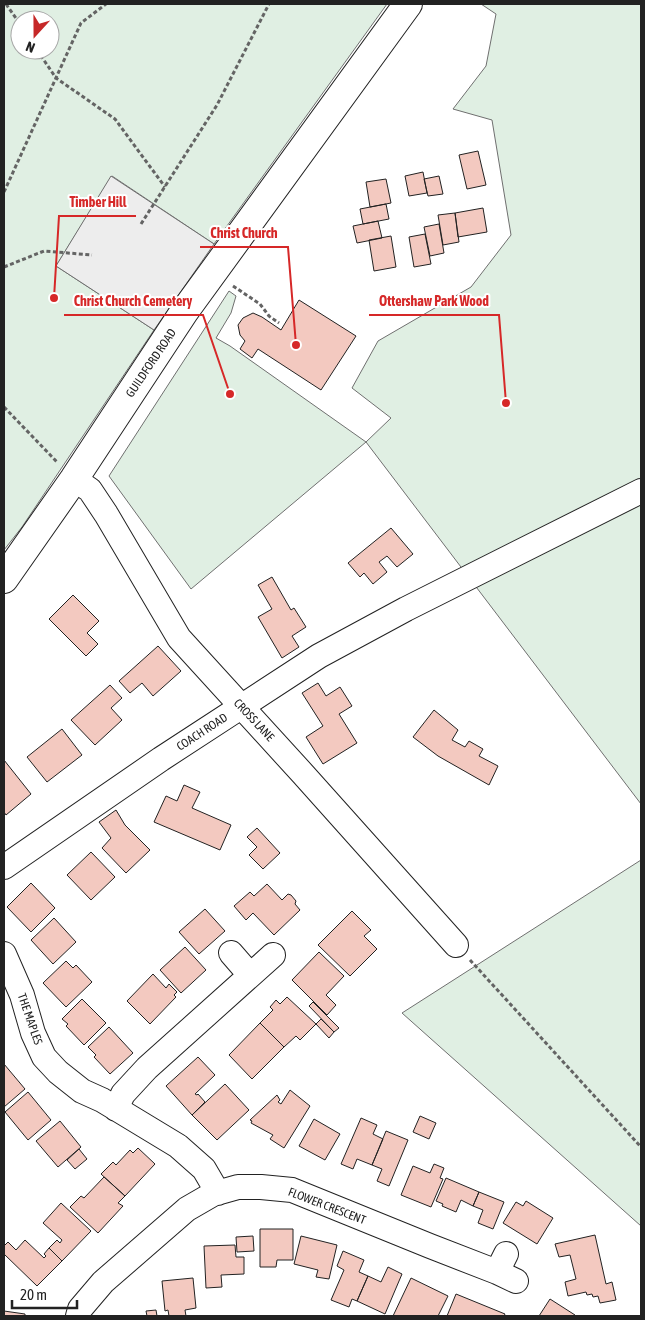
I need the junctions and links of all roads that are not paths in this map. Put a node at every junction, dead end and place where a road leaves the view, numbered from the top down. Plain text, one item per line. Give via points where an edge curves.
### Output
1 (408, 4) edge
2 (74, 479) junction
3 (641, 491) edge
4 (4, 579) edge
5 (241, 706) junction
6 (4, 866) edge
7 (456, 945) road end
8 (231, 953) dead end
9 (4, 954) edge
10 (274, 955) dead end
11 (250, 976) junction
12 (116, 1109) junction
13 (218, 1193) junction
14 (506, 1269) dead end
15 (78, 1316) edge

1 - 2 main road, GUILDFORD ROAD via 184,312
2 - 4 main road, GUILDFORD ROAD
2 - 5 street, CROSS LANE via 90,490 106,514 179,638
3 - 5 street, COACH ROAD via 406,609 319,656
5 - 6 street, COACH ROAD
5 - 7 street, CROSS LANE
8 - 11 street
9 - 12 street, THE MAPLES via 44,1057 82,1091
10 - 11 street
11 - 12 street via 147,1068 123,1094
12 - 13 street, THE MAPLES via 178,1146 204,1168
13 - 14 street, FLOWER CRESCENT via 238,1187 292,1190 430,1246
13 - 15 street, FLOWER CRESCENT via 188,1209 103,1282 80,1309

